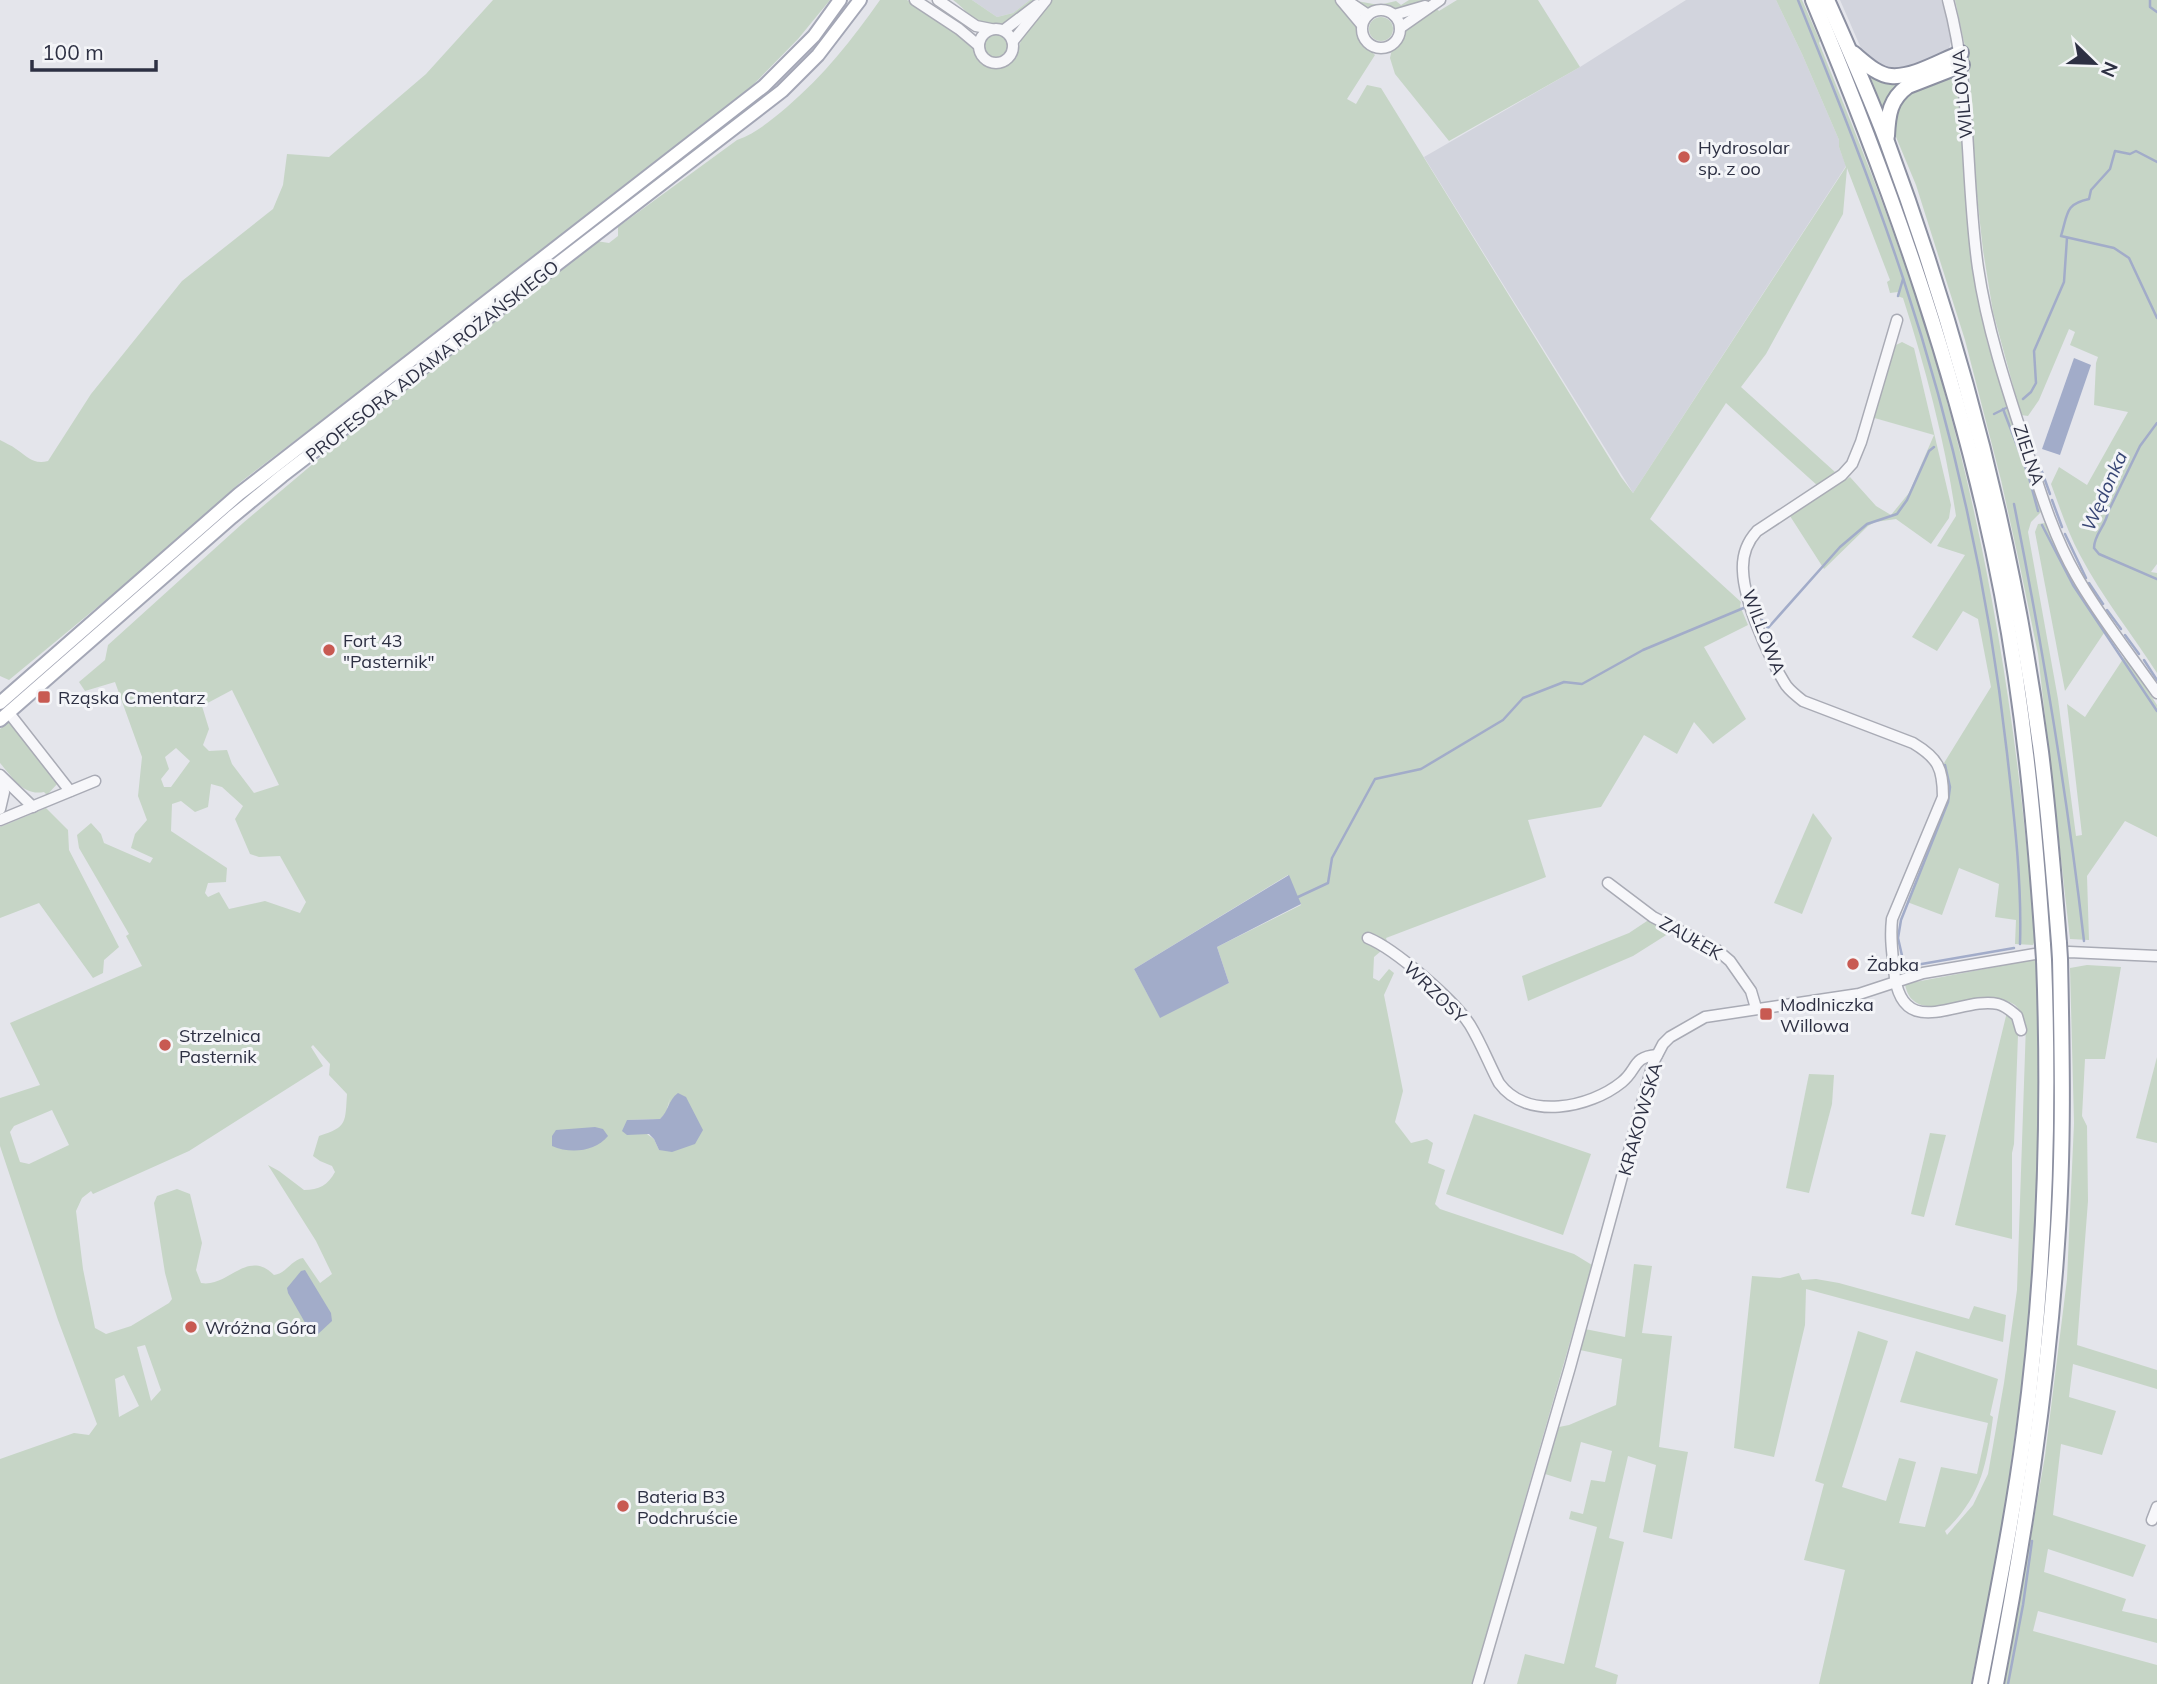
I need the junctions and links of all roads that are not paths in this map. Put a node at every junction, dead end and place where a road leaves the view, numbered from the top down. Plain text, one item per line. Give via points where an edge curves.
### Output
1 (841, 0) edge
2 (860, 0) edge
3 (915, 0) edge
4 (937, 0) edge
5 (1045, 0) edge
6 (1341, 0) edge
7 (1346, 0) edge
8 (1813, 0) edge
9 (1827, 0) edge
10 (1948, 0) edge
11 (1436, 2) edge
12 (1368, 15) junction
13 (1394, 15) junction
14 (1362, 25) junction
15 (1400, 28) junction
16 (991, 29) junction
17 (1004, 30) junction
18 (1013, 41) junction
19 (978, 45) junction
20 (1849, 50) junction
21 (1961, 59) junction
22 (1887, 140) junction
23 (1970, 190) joint
24 (1897, 320) dead end
25 (2157, 693) edge
26 (2, 708) edge
27 (0, 776) edge
28 (95, 781) dead end
29 (70, 791) junction
30 (33, 807) junction
31 (0, 809) edge
32 (0, 820) edge
33 (1608, 883) dead end
34 (1368, 938) dead end
35 (2157, 956) edge
36 (1895, 981) junction
37 (1756, 1008) junction
38 (2021, 1030) dead end
39 (1657, 1055) junction
40 (1630, 1076) junction
41 (1648, 1083) junction
42 (2157, 1507) edge
43 (2152, 1520) dead end
44 (1478, 1684) edge
45 (1980, 1684) edge
46 (1996, 1684) edge

1 - 26 main road, PROFESORA ADAMA ROŻAŃSKIEGO via 814,36 764,86 250,486
2 - 26 main road, PROFESORA ADAMA ROŻAŃSKIEGO via 818,55 782,91 271,485
3 - 19 street
4 - 16 street via 976,26
5 - 17 street
5 - 18 street
6 - 14 street
7 - 12 street
8 - 45 highway via 1902,228 1961,417 1992,544 2019,695 2044,953 2046,1164 2024,1433
9 - 20 highway
10 - 21 street, WILLOWA
11 - 13 street
11 - 15 street
12 - 13 street via 1384,10
12 - 14 street
13 - 15 street
14 - 15 street via 1366,42 1377,48 1393,44
16 - 17 street
16 - 19 street
17 - 18 street
18 - 19 street via 1010,56 1000,64 983,59
20 - 21 highway via 1890,76
20 - 22 highway
21 - 22 highway via 1901,91 1890,108
21 - 23 street, WILLOWA
22 - 46 highway, bridge via 1935,281 2003,534 2041,753 2059,943 2063,1120 2050,1331 2025,1529
23 - 25 street, ZIELNA via 1978,269 1990,325 2049,516 2088,594
24 - 36 street, WILLOWA via 1852,464 1757,531 1749,540 1743,570 1756,621 1791,692 1803,701 1913,743 1938,763 1943,797 1892,919
26 - 29 street
27 - 30 street
27 - 31 street via 4,792
28 - 29 street
29 - 30 street
30 - 32 street
33 - 37 street, ZAUŁEK via 1634,905 1717,950 1751,991
34 - 40 street, WRZOSY via 1416,970 1462,1015 1504,1091 1516,1099 1535,1105 1580,1104
35 - 36 street, KRAKOWSKA via 2035,954
36 - 37 street, KRAKOWSKA via 1859,994
36 - 38 street via 1913,1009 1941,1012 1997,1004 2017,1016
37 - 39 street, KRAKOWSKA via 1692,1023 1670,1037
39 - 40 street, WRZOSY via 1640,1058
39 - 41 street, KRAKOWSKA
40 - 41 street
41 - 44 street, KRAKOWSKA
42 - 43 street

